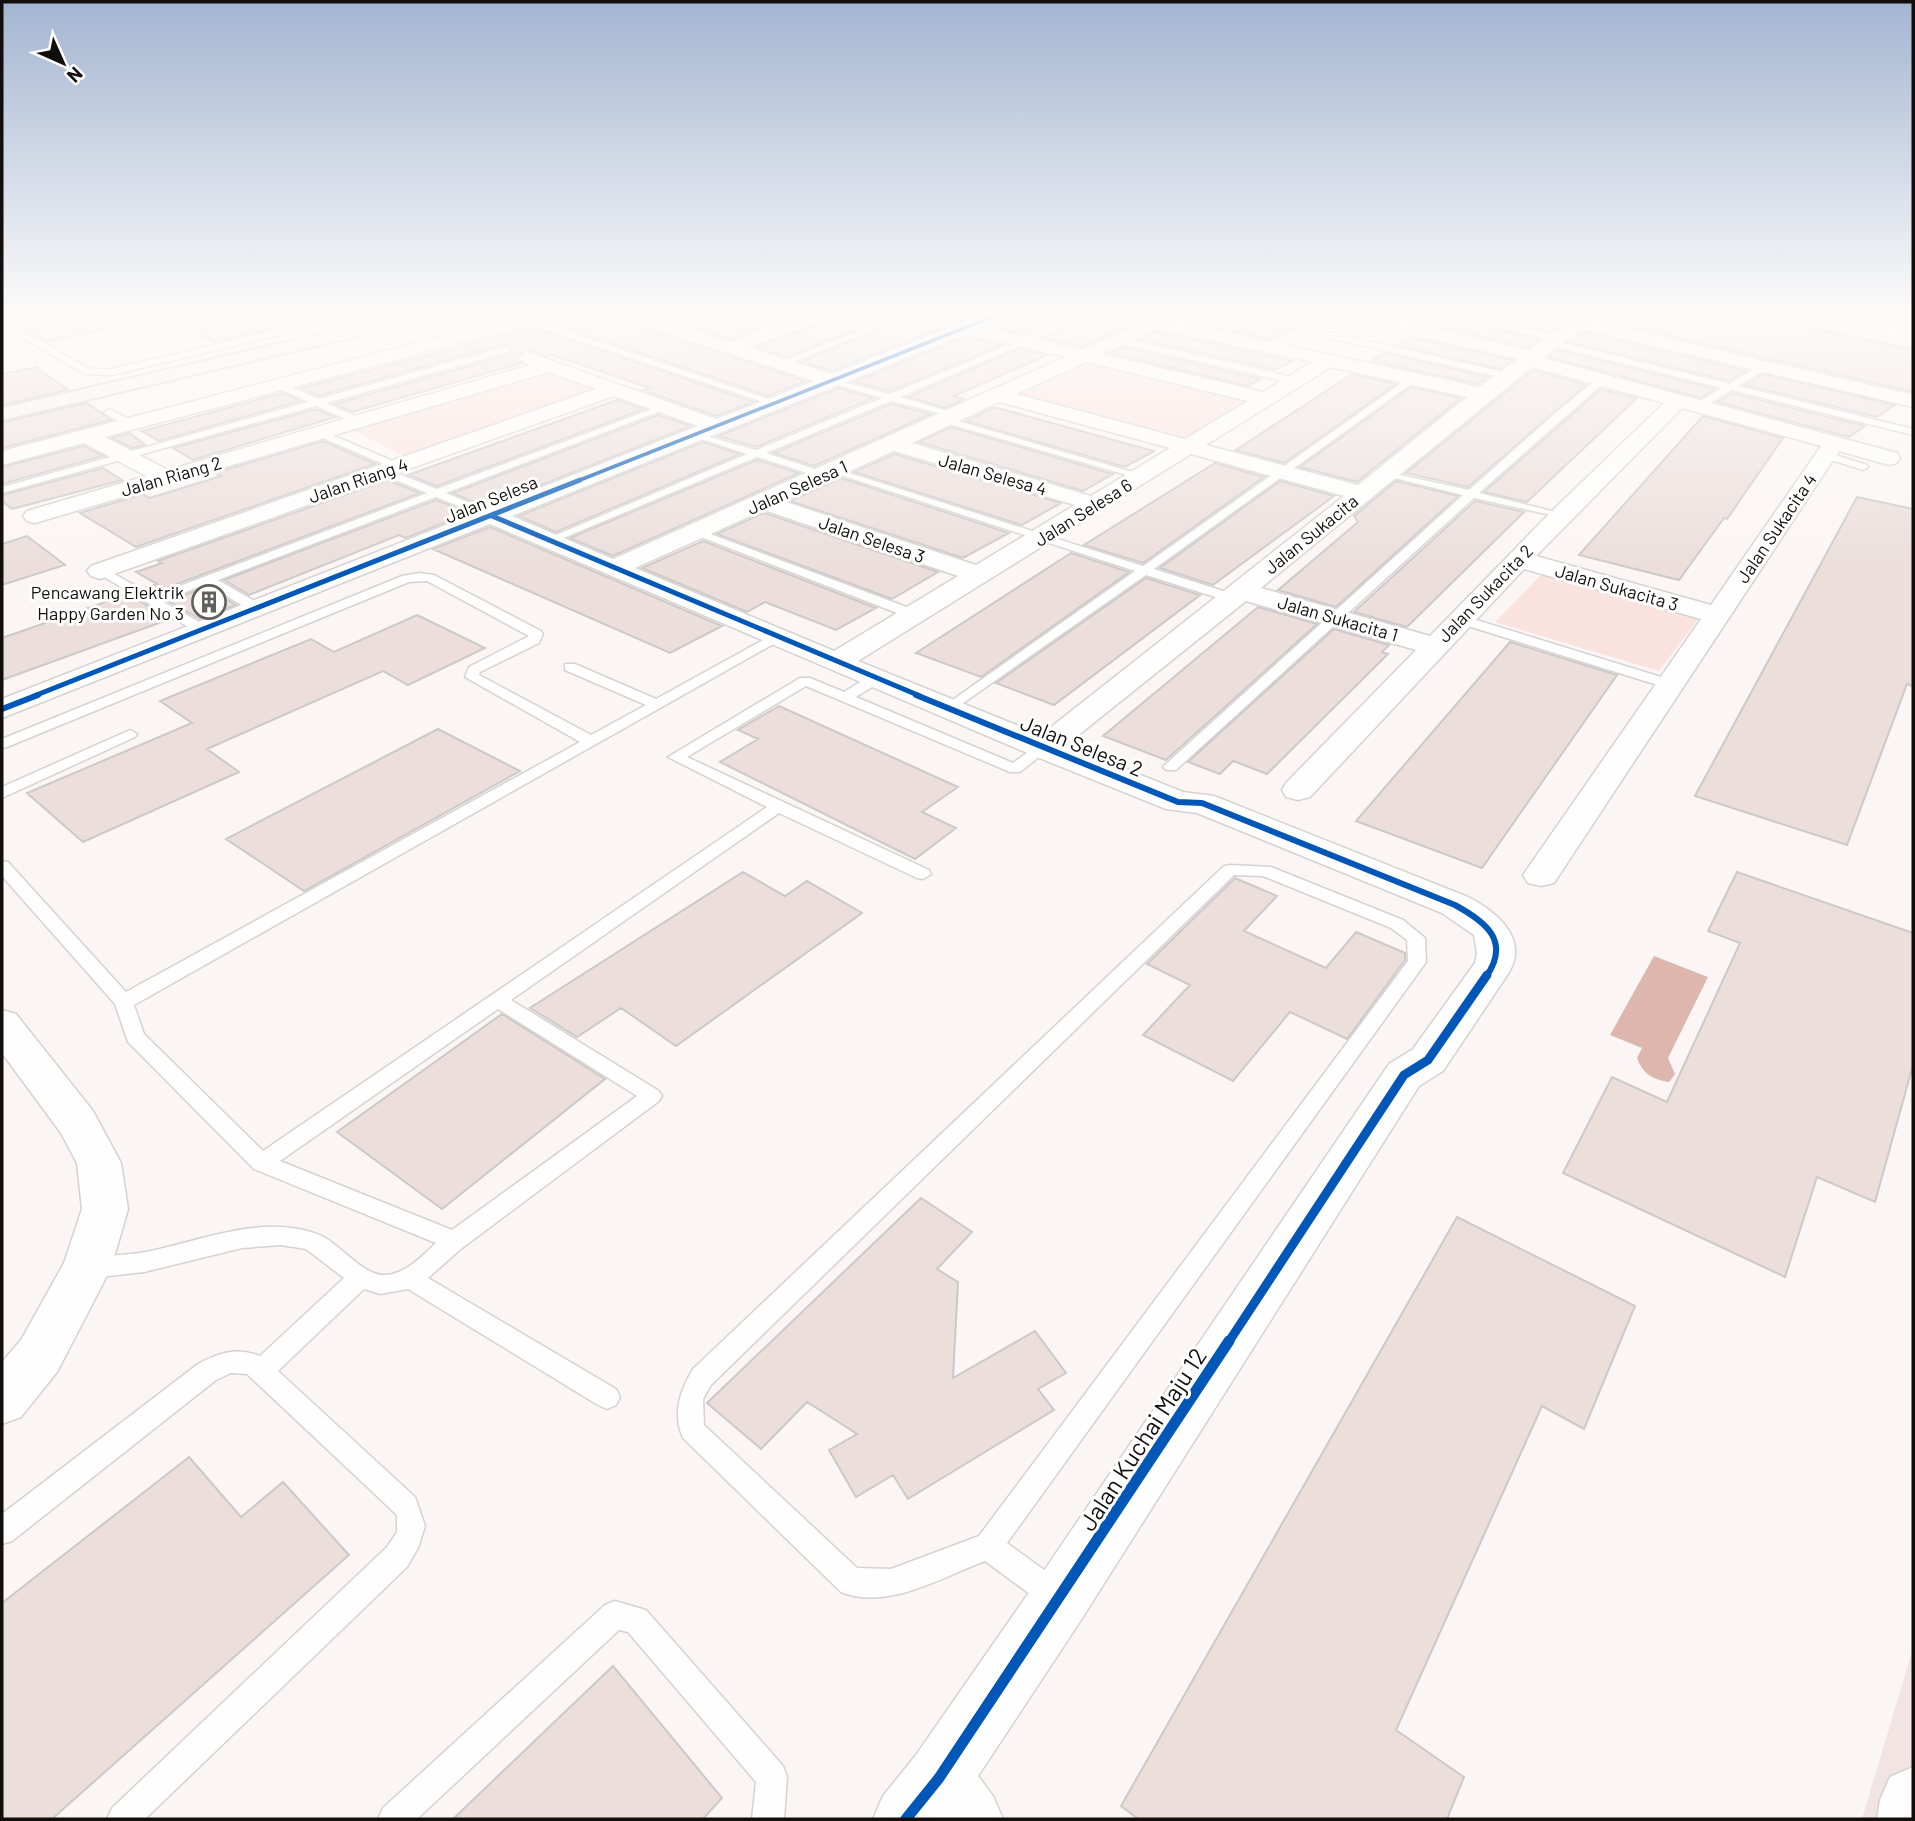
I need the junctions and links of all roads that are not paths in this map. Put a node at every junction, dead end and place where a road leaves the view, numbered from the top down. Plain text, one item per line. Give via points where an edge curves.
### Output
1 (24, 402) edge
2 (50, 402) edge
3 (209, 402) edge
4 (318, 402) joint
5 (424, 402) edge
6 (578, 402) edge
7 (652, 402) edge
8 (772, 402) edge
9 (882, 402) edge
10 (904, 402) edge
11 (986, 402) edge
12 (1021, 402) edge
13 (1262, 402) edge
14 (1380, 402) edge
15 (1473, 402) edge
16 (1574, 402) edge
17 (1684, 402) edge
18 (1792, 402) edge
19 (775, 403) joint
20 (1688, 403) junction
21 (2, 407) edge
22 (666, 407) junction
23 (110, 412) dead end
24 (2, 414) edge
25 (950, 418) junction
26 (358, 421) junction
27 (129, 423) junction
28 (707, 430) junction
29 (1913, 432) edge
30 (320, 433) junction
31 (85, 435) junction
32 (892, 444) junction
33 (1188, 447) junction
34 (1830, 449) junction
35 (758, 454) junction
36 (125, 456) junction
37 (2, 458) edge
38 (1889, 458) dead end
39 (1863, 467) dead end
40 (389, 469) junction
41 (1280, 472) junction
42 (828, 473) junction
43 (1386, 473) junction
44 (1141, 476) junction
45 (166, 478) junction
46 (2, 490) edge
47 (434, 493) junction
48 (1361, 493) junction
49 (1472, 494) junction
50 (764, 502) junction
51 (1095, 503) junction
52 (35, 516) dead end
53 (492, 516) junction
54 (1560, 516) junction
55 (697, 532) junction
56 (1040, 539) junction
57 (550, 540) junction
58 (1518, 559) junction
59 (615, 567) junction
60 (100, 570) joint
61 (1144, 570) junction
62 (979, 575) junction
63 (207, 579) junction
64 (1237, 595) junction
65 (153, 600) junction
66 (258, 609) junction
67 (915, 615) junction
68 (1717, 615) junction
69 (1336, 617) junction
70 (1461, 618) junction
71 (205, 631) junction
72 (777, 638) junction
73 (1434, 646) junction
74 (836, 662) junction
75 (570, 667) dead end
76 (875, 679) junction
77 (1669, 684) junction
78 (845, 698) junction
79 (657, 705) junction
80 (2, 709) edge
81 (949, 709) junction
82 (130, 734) dead end
83 (592, 742) junction
84 (2, 744) edge
85 (1043, 748) junction
86 (1171, 766) dead end
87 (1298, 790) dead end
88 (2, 793) edge
89 (1178, 802) joint
90 (778, 806) junction
91 (2, 866) edge
92 (923, 874) dead end
93 (1541, 875) dead end
94 (497, 1000) junction
95 (124, 1002) junction
96 (2, 1024) edge
97 (1404, 1075) joint
98 (262, 1163) junction
99 (454, 1241) junction
100 (87, 1268) junction
101 (361, 1277) junction
102 (409, 1278) junction
103 (261, 1371) junction
104 (607, 1397) dead end
105 (2, 1400) edge
106 (2, 1531) edge
107 (988, 1546) junction
108 (1060, 1599) junction
109 (1913, 1800) edge
110 (938, 1806) edge
111 (122, 1819) edge
112 (394, 1819) edge
113 (768, 1819) edge
114 (1910, 1819) edge

1 - 21 main road
2 - 24 main road
3 - 27 street
4 - 26 lane
4 - 36 lane
5 - 26 street, Jalan Riang 2
6 - 40 street, Jalan Riang 4
7 - 22 street
8 - 19 lane
9 - 35 lane
10 - 25 lane
11 - 25 street, Jalan Selesa 1
12 - 33 street
13 - 33 street, Jalan Selesa 6
14 - 41 lane
15 - 43 street, Jalan Sukacita
16 - 49 lane
17 - 20 street
18 - 29 lane
19 - 28 street, Jalan Selesa
20 - 34 street
20 - 54 street, Jalan Sukacita 2
22 - 28 street
22 - 47 lane
23 - 27 lane
25 - 32 street, Jalan Selesa 1
25 - 44 lane
26 - 30 street, Jalan Riang 2
27 - 31 street
28 - 35 lane
28 - 53 street, Jalan Selesa
30 - 40 lane
30 - 45 street, Jalan Riang 2
31 - 36 street
31 - 37 street
32 - 42 street, Jalan Selesa 1
32 - 51 street, Jalan Selesa 4
33 - 41 street
33 - 44 street, Jalan Selesa 6
34 - 38 street
34 - 39 lane
34 - 68 street, Jalan Sukacita 4
35 - 42 lane
35 - 57 lane
36 - 45 street
36 - 46 lane
40 - 47 lane
40 - 60 street, Jalan Riang 4
41 - 48 street
41 - 61 lane
42 - 50 street, Jalan Selesa 1
42 - 56 lane
43 - 48 street, Jalan Sukacita
43 - 49 lane
44 - 51 street, Jalan Selesa 6
45 - 52 street, Jalan Riang 2
47 - 53 lane
47 - 63 lane
48 - 64 street, Jalan Sukacita
49 - 54 lane
49 - 69 lane
50 - 55 street, Jalan Selesa 1
50 - 62 street, Jalan Selesa 3
51 - 56 street, Jalan Selesa 6
53 - 57 street, Jalan Selesa 2
53 - 66 street, Jalan Selesa
54 - 58 street, Jalan Sukacita 2
55 - 59 street, Jalan Selesa 1
55 - 67 lane
56 - 61 lane
56 - 62 street, Jalan Selesa 6
57 - 59 street, Jalan Selesa 2
58 - 68 street, Jalan Sukacita 3
58 - 70 street, Jalan Sukacita 2
59 - 72 street, Jalan Selesa 2
60 - 65 lane
61 - 64 lane
61 - 81 lane
62 - 67 street, Jalan Selesa 6
63 - 65 lane
63 - 66 lane
64 - 69 street, Jalan Sukacita 1
64 - 85 street, Jalan Sukacita
65 - 71 lane
66 - 71 street, Jalan Selesa
67 - 74 street, Jalan Selesa 6
68 - 77 street, Jalan Sukacita 4
69 - 73 street, Jalan Sukacita 1
69 - 86 lane
70 - 73 street, Jalan Sukacita 2
70 - 77 lane
71 - 80 street, Jalan Selesa
72 - 74 street, Jalan Selesa 2
72 - 79 lane
73 - 87 street, Jalan Sukacita 2
74 - 76 street, Jalan Selesa 2
75 - 79 lane
76 - 78 lane
76 - 81 street, Jalan Selesa 2
77 - 93 street, Jalan Sukacita 4
78 - 85 lane via 1015,769
78 - 90 lane via 804,681 676,757
79 - 83 lane
81 - 85 street, Jalan Selesa 2
82 - 88 lane
83 - 84 lane via 472,677 474,670 529,643 536,634 419,576
83 - 95 lane
85 - 89 street, Jalan Selesa 2
89 - 97 street, Jalan Selesa 2 via 1191,814 1460,929 1473,946 1471,958 1405,1048
90 - 92 lane
90 - 94 lane
91 - 95 lane
94 - 98 lane
94 - 99 lane via 652,1096
95 - 98 lane via 135,1037
96 - 100 street via 78,1123 99,1163 105,1209
97 - 108 street, Jalan Kuchai Maju 12
98 - 99 lane
99 - 102 lane
100 - 101 lane via 142,1262 244,1239 286,1237 318,1245
100 - 105 street via 39,1356
101 - 102 lane via 393,1285
101 - 103 lane
102 - 104 lane
103 - 106 lane via 246,1361 234,1360 206,1372
103 - 111 lane via 406,1506 413,1529 397,1557
107 - 107 lane via 1418,962 1416,938 1396,924 1265,871 1230,870 702,1377 690,1397 692,1430 851,1581 891,1583
107 - 108 lane
108 - 110 street, Jalan Kuchai Maju 12
109 - 114 street
112 - 113 lane via 615,1615 636,1620 772,1777

